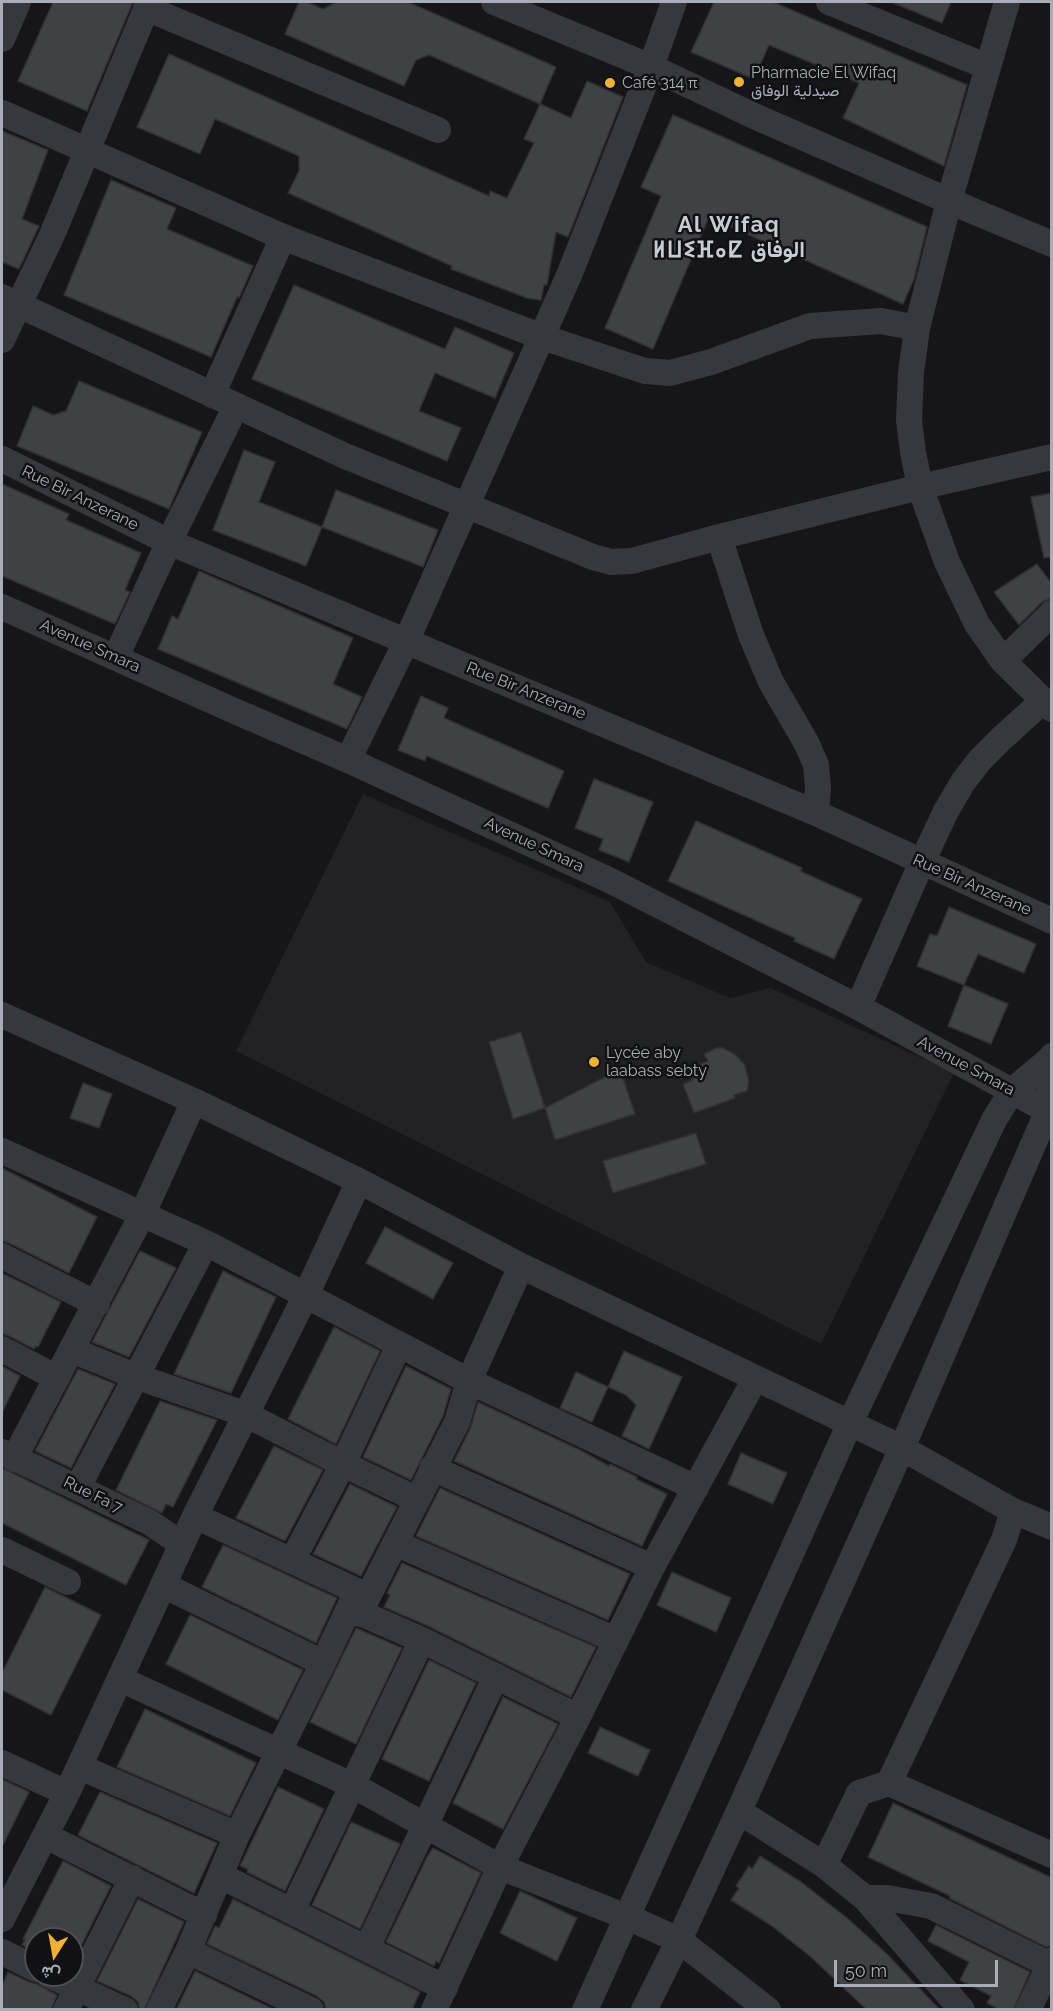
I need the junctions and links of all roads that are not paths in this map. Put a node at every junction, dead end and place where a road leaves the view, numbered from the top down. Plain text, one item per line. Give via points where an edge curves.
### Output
1 (18, 2) edge
2 (494, 2) edge
3 (674, 2) edge
4 (829, 2) edge
5 (1007, 2) edge
6 (147, 5) edge
7 (2, 39) edge
8 (988, 67) junction
9 (651, 68) junction
10 (2, 113) edge
11 (438, 130) dead end
12 (88, 150) junction
13 (949, 201) junction
14 (283, 237) junction
15 (1051, 241) edge
16 (10, 301) edge
17 (917, 328) junction
18 (542, 337) junction
19 (2, 340) edge
20 (212, 395) junction
21 (236, 406) junction
22 (1052, 457) edge
23 (2, 459) edge
24 (920, 487) junction
25 (465, 507) junction
26 (719, 537) junction
27 (169, 542) junction
28 (2, 607) edge
29 (1052, 613) edge
30 (406, 642) junction
31 (116, 657) junction
32 (1002, 661) junction
33 (1048, 705) edge
34 (348, 760) junction
35 (816, 813) junction
36 (922, 862) junction
37 (1052, 921) edge
38 (858, 1007) junction
39 (2, 1015) edge
40 (1051, 1058) edge
41 (1012, 1090) junction
42 (194, 1101) junction
43 (1050, 1112) edge
44 (2, 1151) edge
45 (359, 1181) junction
46 (142, 1215) junction
47 (206, 1244) junction
48 (2, 1256) edge
49 (521, 1266) junction
50 (306, 1295) junction
51 (96, 1304) junction
52 (399, 1345) junction
53 (2, 1349) edge
54 (72, 1350) junction
55 (135, 1376) junction
56 (57, 1378) junction
57 (756, 1379) junction
58 (469, 1382) junction
59 (245, 1414) junction
60 (850, 1423) junction
61 (902, 1448) junction
62 (8, 1456) edge
63 (344, 1464) junction
64 (432, 1468) junction
65 (78, 1487) junction
66 (696, 1488) junction
67 (416, 1498) junction
68 (1013, 1511) junction
69 (195, 1516) junction
70 (1052, 1527) edge
71 (395, 1543) junction
72 (182, 1544) junction
73 (2, 1550) edge
74 (292, 1561) junction
75 (652, 1567) junction
76 (68, 1582) dead end
77 (164, 1585) junction
78 (358, 1602) junction
79 (422, 1640) junction
80 (616, 1640) junction
81 (323, 1664) junction
82 (496, 1676) junction
83 (120, 1679) junction
84 (578, 1717) junction
85 (278, 1751) junction
86 (2, 1763) edge
87 (80, 1767) junction
88 (889, 1783) junction
89 (354, 1786) junction
90 (67, 1793) junction
91 (738, 1814) junction
92 (426, 1825) junction
93 (237, 1835) junction
94 (46, 1836) junction
95 (1052, 1855) edge
96 (824, 1865) junction
97 (500, 1867) junction
98 (220, 1876) junction
99 (132, 1878) junction
100 (865, 1898) junction
101 (292, 1911) junction
102 (204, 1915) junction
103 (627, 1917) junction
104 (2, 1919) edge
105 (679, 1940) junction
106 (367, 1948) junction
107 (188, 1951) junction
108 (2, 1952) edge
109 (24, 1963) edge
110 (1051, 1963) edge
111 (60, 1987) edge
112 (72, 1999) edge
113 (439, 1999) edge
114 (125, 2010) edge
115 (159, 2010) edge
116 (311, 2010) edge
117 (585, 2010) edge
118 (644, 2010) edge
119 (768, 2010) edge
120 (963, 2010) edge
121 (1028, 2010) edge

1 - 7 street
2 - 9 street
3 - 9 street
4 - 8 street
5 - 8 street
6 - 11 street
6 - 12 street
8 - 13 street
9 - 13 street
9 - 18 street
10 - 12 street
12 - 14 street
12 - 16 street via 51,236
13 - 15 street
13 - 17 street
14 - 18 street
14 - 20 street
16 - 19 street
16 - 20 street
17 - 18 street via 881,321 810,326 670,373 645,371
17 - 24 street via 909,420
18 - 25 street
20 - 21 street
21 - 25 street
21 - 27 street
22 - 24 street
23 - 27 street, Rue Bir Anzerane
24 - 26 street
24 - 32 street via 947,562 977,624
25 - 26 street via 611,562 632,561
25 - 30 street
26 - 35 street via 751,635 771,682 816,765
27 - 30 street, Rue Bir Anzerane
27 - 31 street
28 - 31 street, Avenue Smara
29 - 32 street
30 - 34 street
30 - 35 street, Rue Bir Anzerane
31 - 34 street, Avenue Smara
32 - 33 street
33 - 36 street via 980,760 946,811
34 - 38 street, Avenue Smara via 609,880
35 - 36 street, Rue Bir Anzerane
36 - 37 street, Rue Bir Anzerane
36 - 38 street
38 - 41 street, Avenue Smara
39 - 42 street
40 - 41 street
40 - 43 street
41 - 43 street, Avenue Smara
41 - 60 street
42 - 45 street
42 - 46 street
43 - 61 street
44 - 46 street
45 - 49 street
45 - 50 street
46 - 47 street
46 - 51 street
47 - 50 street
47 - 55 street
48 - 51 street
49 - 57 street
49 - 58 street
50 - 52 street
50 - 59 street
51 - 54 street
52 - 58 street
52 - 63 street
53 - 56 street
54 - 55 street
54 - 56 street
55 - 59 street
55 - 65 street
56 - 62 street
57 - 60 street
57 - 66 street
58 - 64 street via 457,1422
58 - 66 street
59 - 63 street
59 - 69 street
60 - 61 street
60 - 103 street
61 - 68 street
61 - 91 street
62 - 65 street, Rue Fa 7
63 - 67 street
63 - 74 street
64 - 67 street
64 - 75 street
65 - 72 street, Rue Fa 7
66 - 75 street
67 - 71 street
68 - 70 street
68 - 88 street via 1004,1540
69 - 72 street
69 - 74 street
71 - 78 street
71 - 80 street
72 - 77 street
73 - 76 street
74 - 78 street
75 - 80 street
77 - 81 street
77 - 83 street
78 - 79 street
78 - 81 street
79 - 82 street
79 - 89 street
80 - 84 street
81 - 85 street
82 - 84 street
82 - 92 street
83 - 85 street
83 - 87 street
84 - 97 street
85 - 89 street
85 - 93 street
86 - 90 street
87 - 90 street
87 - 93 street
88 - 95 street
88 - 96 street via 859,1793
89 - 92 street
89 - 101 street
90 - 94 street
91 - 96 street via 751,1818
91 - 105 street
92 - 97 street
92 - 106 street
93 - 98 street
94 - 99 street
94 - 104 street
96 - 100 street
97 - 103 street
97 - 113 street
98 - 101 street
98 - 102 street
99 - 102 street
99 - 112 street
100 - 110 street via 931,1906
100 - 120 street
101 - 106 street
102 - 107 street
103 - 105 street
103 - 117 street
105 - 118 street
105 - 119 street
106 - 113 street
107 - 115 street
107 - 116 street
108 - 109 street
110 - 121 street
111 - 112 street
112 - 114 street

